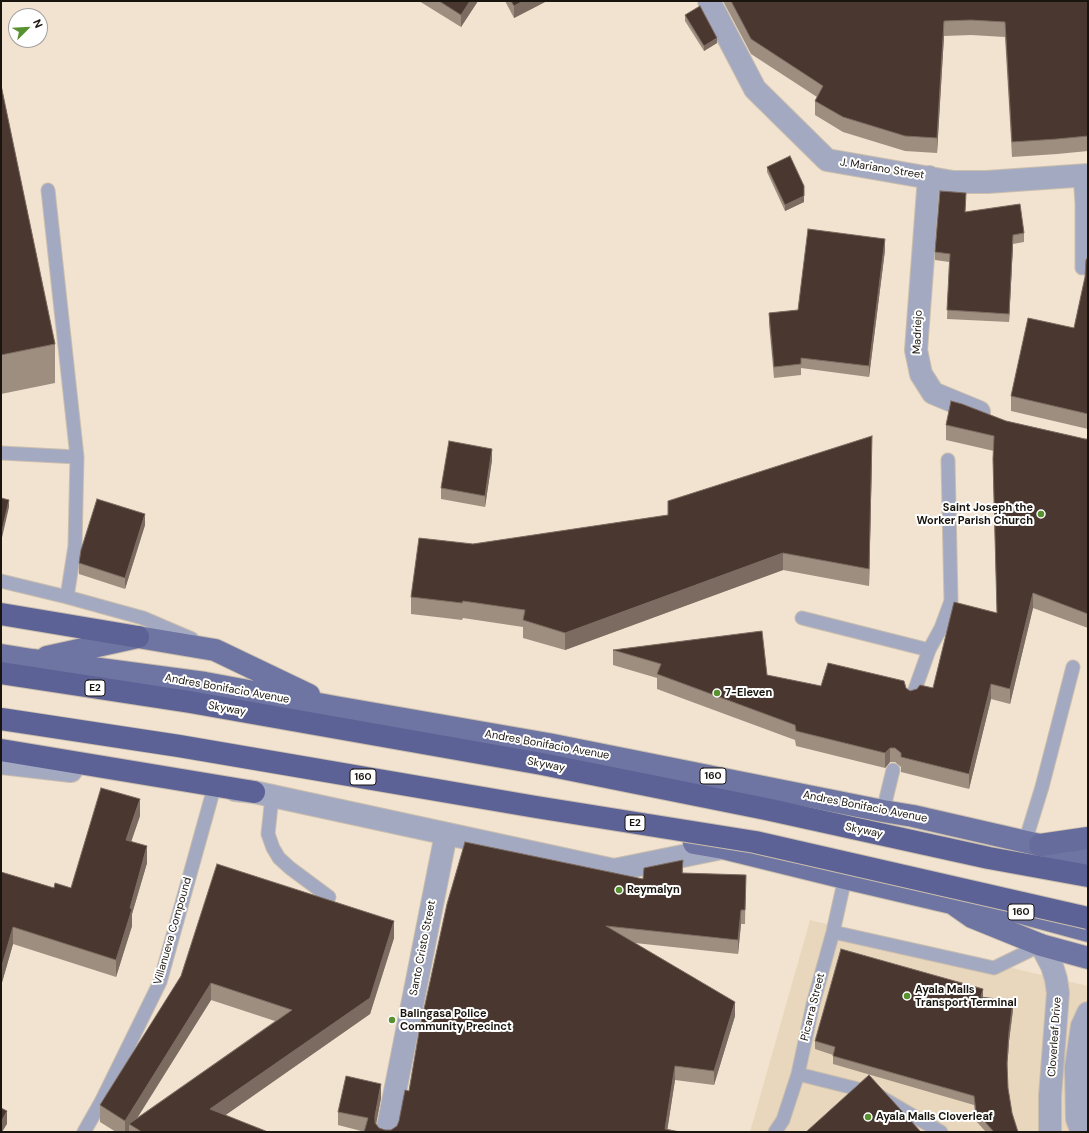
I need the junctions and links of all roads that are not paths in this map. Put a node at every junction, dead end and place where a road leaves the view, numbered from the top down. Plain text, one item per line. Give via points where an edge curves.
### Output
1 (709, 1) edge
2 (1084, 175) edge
3 (929, 177) junction
4 (48, 190) dead end
5 (1082, 268) dead end
6 (995, 418) edge
7 (1, 453) edge
8 (77, 457) junction
9 (948, 460) dead end
10 (1, 581) edge
11 (67, 597) junction
12 (1, 614) edge
13 (802, 618) dead end
14 (138, 637) junction
15 (215, 650) junction
16 (929, 650) junction
17 (1, 655) edge
18 (32, 660) junction
19 (1073, 667) dead end
20 (1, 673) edge
21 (912, 698) edge
22 (335, 708) junction
23 (1, 721) edge
24 (1, 750) edge
25 (1, 763) edge
26 (893, 770) edge
27 (214, 788) junction
28 (263, 794) junction
29 (883, 811) junction
30 (446, 834) junction
31 (1088, 838) edge
32 (1033, 844) junction
33 (723, 848) junction
34 (1088, 856) edge
35 (1088, 876) edge
36 (845, 878) junction
37 (329, 897) dead end
38 (952, 903) junction
39 (1088, 918) edge
40 (1088, 931) edge
41 (832, 932) junction
42 (1040, 945) junction
43 (1088, 958) edge
44 (1088, 1013) edge
45 (798, 1074) junction
46 (84, 1132) edge
47 (387, 1132) edge
48 (775, 1132) edge
49 (942, 1132) edge
50 (1050, 1132) edge
51 (1082, 1132) edge

1 - 3 street, J. Mariano Street via 755,89 827,160
2 - 3 street, J. Mariano Street via 980,182 953,182
2 - 5 lane
3 - 6 street, Madriejo via 916,350 921,374 933,393
4 - 8 lane
7 - 8 lane
8 - 11 lane via 75,546
9 - 16 lane via 951,602
10 - 11 lane
11 - 15 lane via 143,618
12 - 14 highway
13 - 16 lane
14 - 15 main road
14 - 18 main road
15 - 22 main road
16 - 21 lane
17 - 18 main road, Andres Bonifacio Avenue / 160
18 - 22 main road, Andres Bonifacio Avenue / 160 via 205,684
19 - 32 lane via 1042,787
20 - 35 highway, Skyway / E2 via 198,704 542,764 766,809 989,858
22 - 29 main road, Andres Bonifacio Avenue / 160 via 548,744
23 - 33 main road, 160 via 259,755 475,802
23 - 39 highway, E2, bridge via 179,746 754,842
24 - 28 highway
25 - 27 street
26 - 29 lane
27 - 28 street
27 - 46 lane, Villanueva Compound via 160,982
28 - 30 street
28 - 37 lane via 268,834 279,858
29 - 32 main road, Andres Bonifacio Avenue / 160
30 - 33 street via 614,870
30 - 47 street, Santo Cristo Street
31 - 32 highway
32 - 34 main road, Andres Bonifacio Avenue / 160
33 - 36 main road, 160
36 - 38 main road, 160
36 - 41 lane, Picarra Street
38 - 40 main road, 160 via 981,902
38 - 42 main road, 160 via 972,917
41 - 42 lane via 994,968
41 - 45 lane, Picarra Street
42 - 43 main road, 160
42 - 50 street, Cloverleaf Drive via 1052,966 1058,994 1050,1096
44 - 51 street via 1082,1026 1076,1067 1077,1119
45 - 48 lane, Picarra Street via 783,1120
45 - 49 lane via 874,1093

